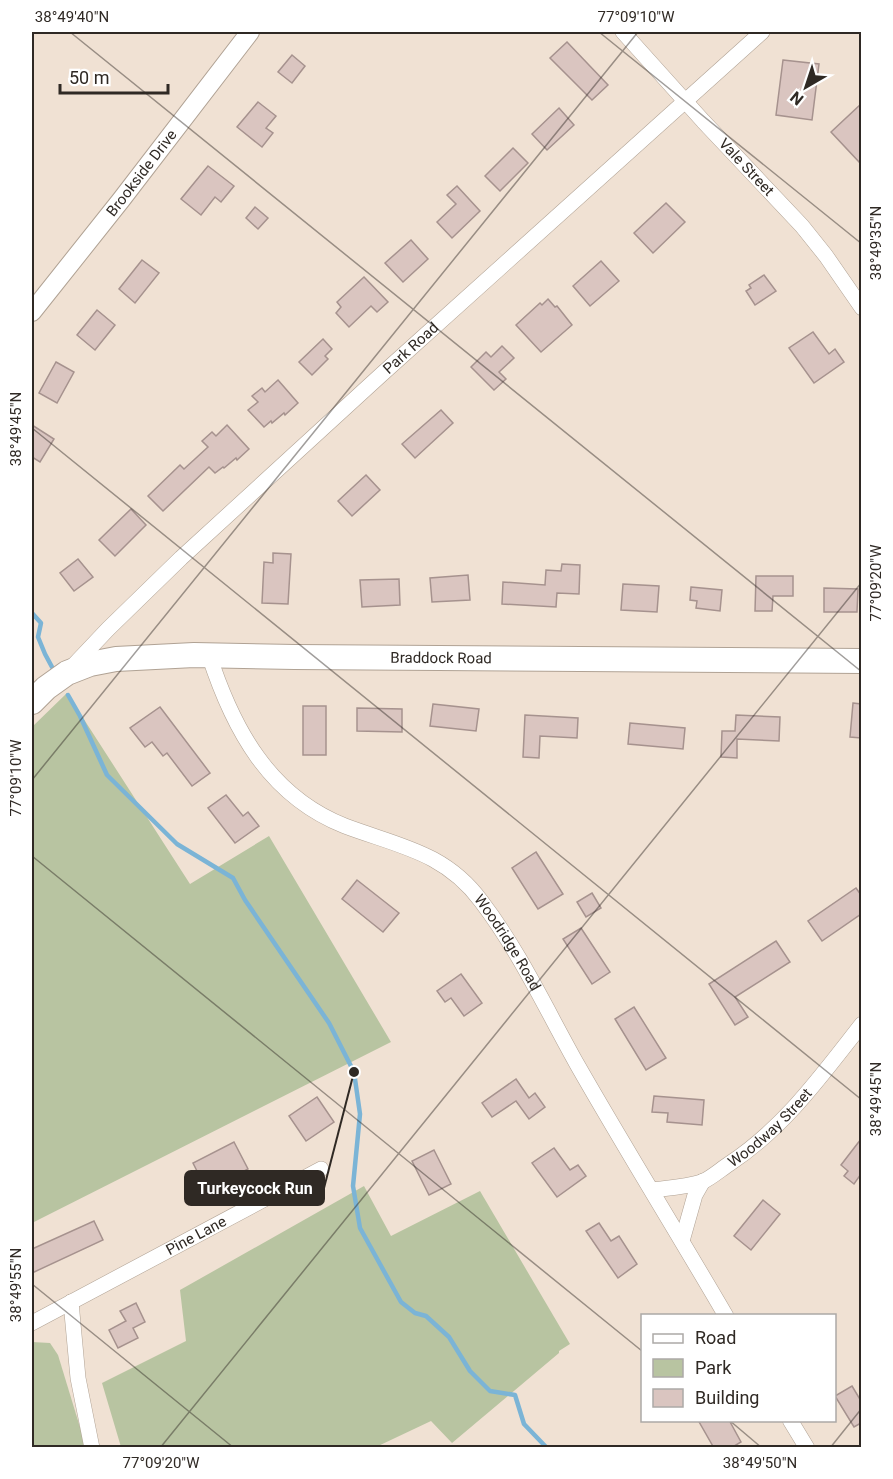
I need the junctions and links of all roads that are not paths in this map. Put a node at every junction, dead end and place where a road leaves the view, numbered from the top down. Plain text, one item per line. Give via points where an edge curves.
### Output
1 (250, 32) edge
2 (623, 32) edge
3 (762, 32) edge
4 (686, 101) junction
5 (861, 308) edge
6 (32, 312) edge
7 (209, 655) junction
8 (861, 661) edge
9 (67, 673) junction
10 (32, 702) edge
11 (861, 1024) edge
12 (321, 1169) dead end
13 (703, 1181) junction
14 (652, 1190) junction
15 (682, 1241) junction
16 (70, 1302) junction
17 (725, 1314) edge
18 (32, 1323) edge
19 (791, 1422) edge
20 (92, 1448) edge
21 (807, 1448) edge

1 - 6 street, Brookside Drive
2 - 4 street, Vale Street
3 - 4 street, Park Road
4 - 5 street, Vale Street via 802,226
4 - 9 street, Park Road via 182,558
7 - 8 main road, Braddock Road
7 - 9 main road, Braddock Road via 116,659
7 - 14 street, Woodridge Road via 235,719 266,769 282,786 320,814 432,858 465,882 481,901 516,954
9 - 10 main road, Braddock Road
11 - 13 street, Woodway Street via 789,1114 763,1139
12 - 16 street, Pine Lane
13 - 14 street, Woodway Street
13 - 15 street
14 - 15 street, Woodridge Road
15 - 17 street, Woodridge Road
16 - 18 street, Pine Lane
16 - 20 street via 78,1378
19 - 21 street

